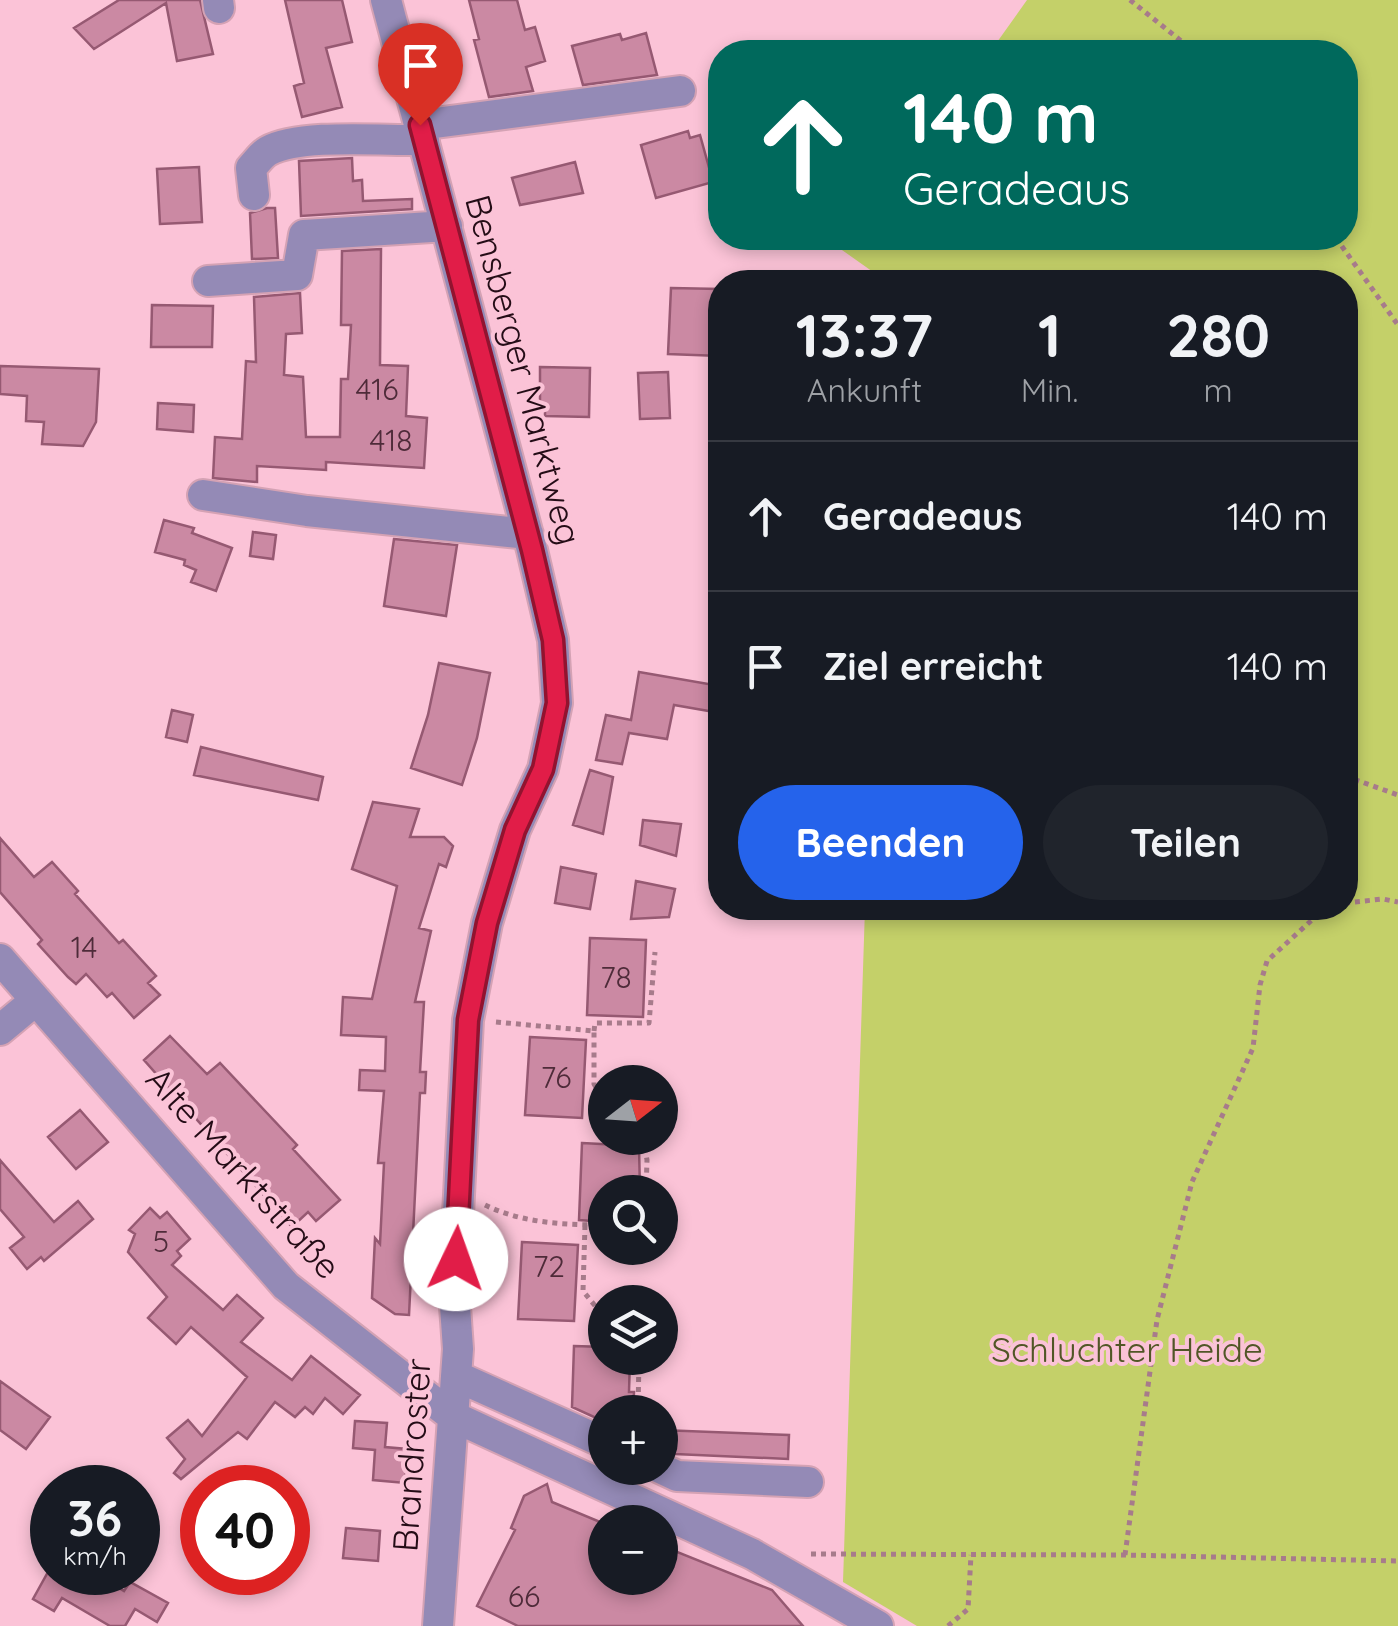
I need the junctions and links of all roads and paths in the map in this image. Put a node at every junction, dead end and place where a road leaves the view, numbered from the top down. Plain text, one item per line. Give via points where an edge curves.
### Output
1 (386, 0) edge
2 (1130, 0) edge
3 (1180, 40) edge
4 (680, 91) dead end
5 (422, 133) junction
6 (254, 195) dead end
7 (447, 226) junction
8 (1345, 250) edge
9 (208, 281) dead end
10 (1398, 324) edge
11 (203, 495) dead end
12 (528, 534) junction
13 (557, 703) joint
14 (1358, 781) edge
15 (1398, 795) edge
16 (1358, 902) edge
17 (1398, 902) edge
18 (1312, 920) edge
19 (654, 952) dead end
20 (0, 959) edge
21 (36, 1000) junction
22 (468, 1020) junction
23 (0, 1030) edge
24 (594, 1031) junction
25 (594, 1065) edge
26 (460, 1193) junction
27 (586, 1225) joint
28 (588, 1297) edge
29 (456, 1376) junction
30 (452, 1416) junction
31 (588, 1434) edge
32 (678, 1476) edge
33 (808, 1482) dead end
34 (752, 1554) junction
35 (972, 1555) junction
36 (1125, 1555) junction
37 (1398, 1561) edge
38 (438, 1626) edge
39 (878, 1626) edge
40 (948, 1626) edge

1 - 5 street, Bensberger Marktweg
2 - 3 path
4 - 5 street
5 - 6 street via 276,148 252,168
5 - 7 street, Bensberger Marktweg
7 - 9 street via 304,234 298,275
7 - 12 street, Bensberger Marktweg
8 - 10 path
11 - 12 street
12 - 13 street, Bensberger Marktweg via 553,640
13 - 22 street, Brandroster via 543,769 515,830 487,923
14 - 15 path
16 - 17 path
18 - 36 path via 1267,961 1253,1048 1192,1182 1157,1320
19 - 24 path via 649,1023 595,1023
20 - 21 street, Alte Marktstraße
21 - 23 street
21 - 30 street, Alte Marktstraße via 286,1286
22 - 24 path
22 - 26 street, Brandroster
24 - 25 path
26 - 27 path via 502,1213
26 - 29 street, Brandroster
27 - 28 path
29 - 30 street, Brandroster
29 - 31 street
30 - 34 street, Alte Marktstraße
30 - 38 street, Brandroster
32 - 33 street
34 - 35 path
34 - 39 street, Alte Marktstraße
35 - 36 path
35 - 40 path via 968,1609
36 - 37 path

